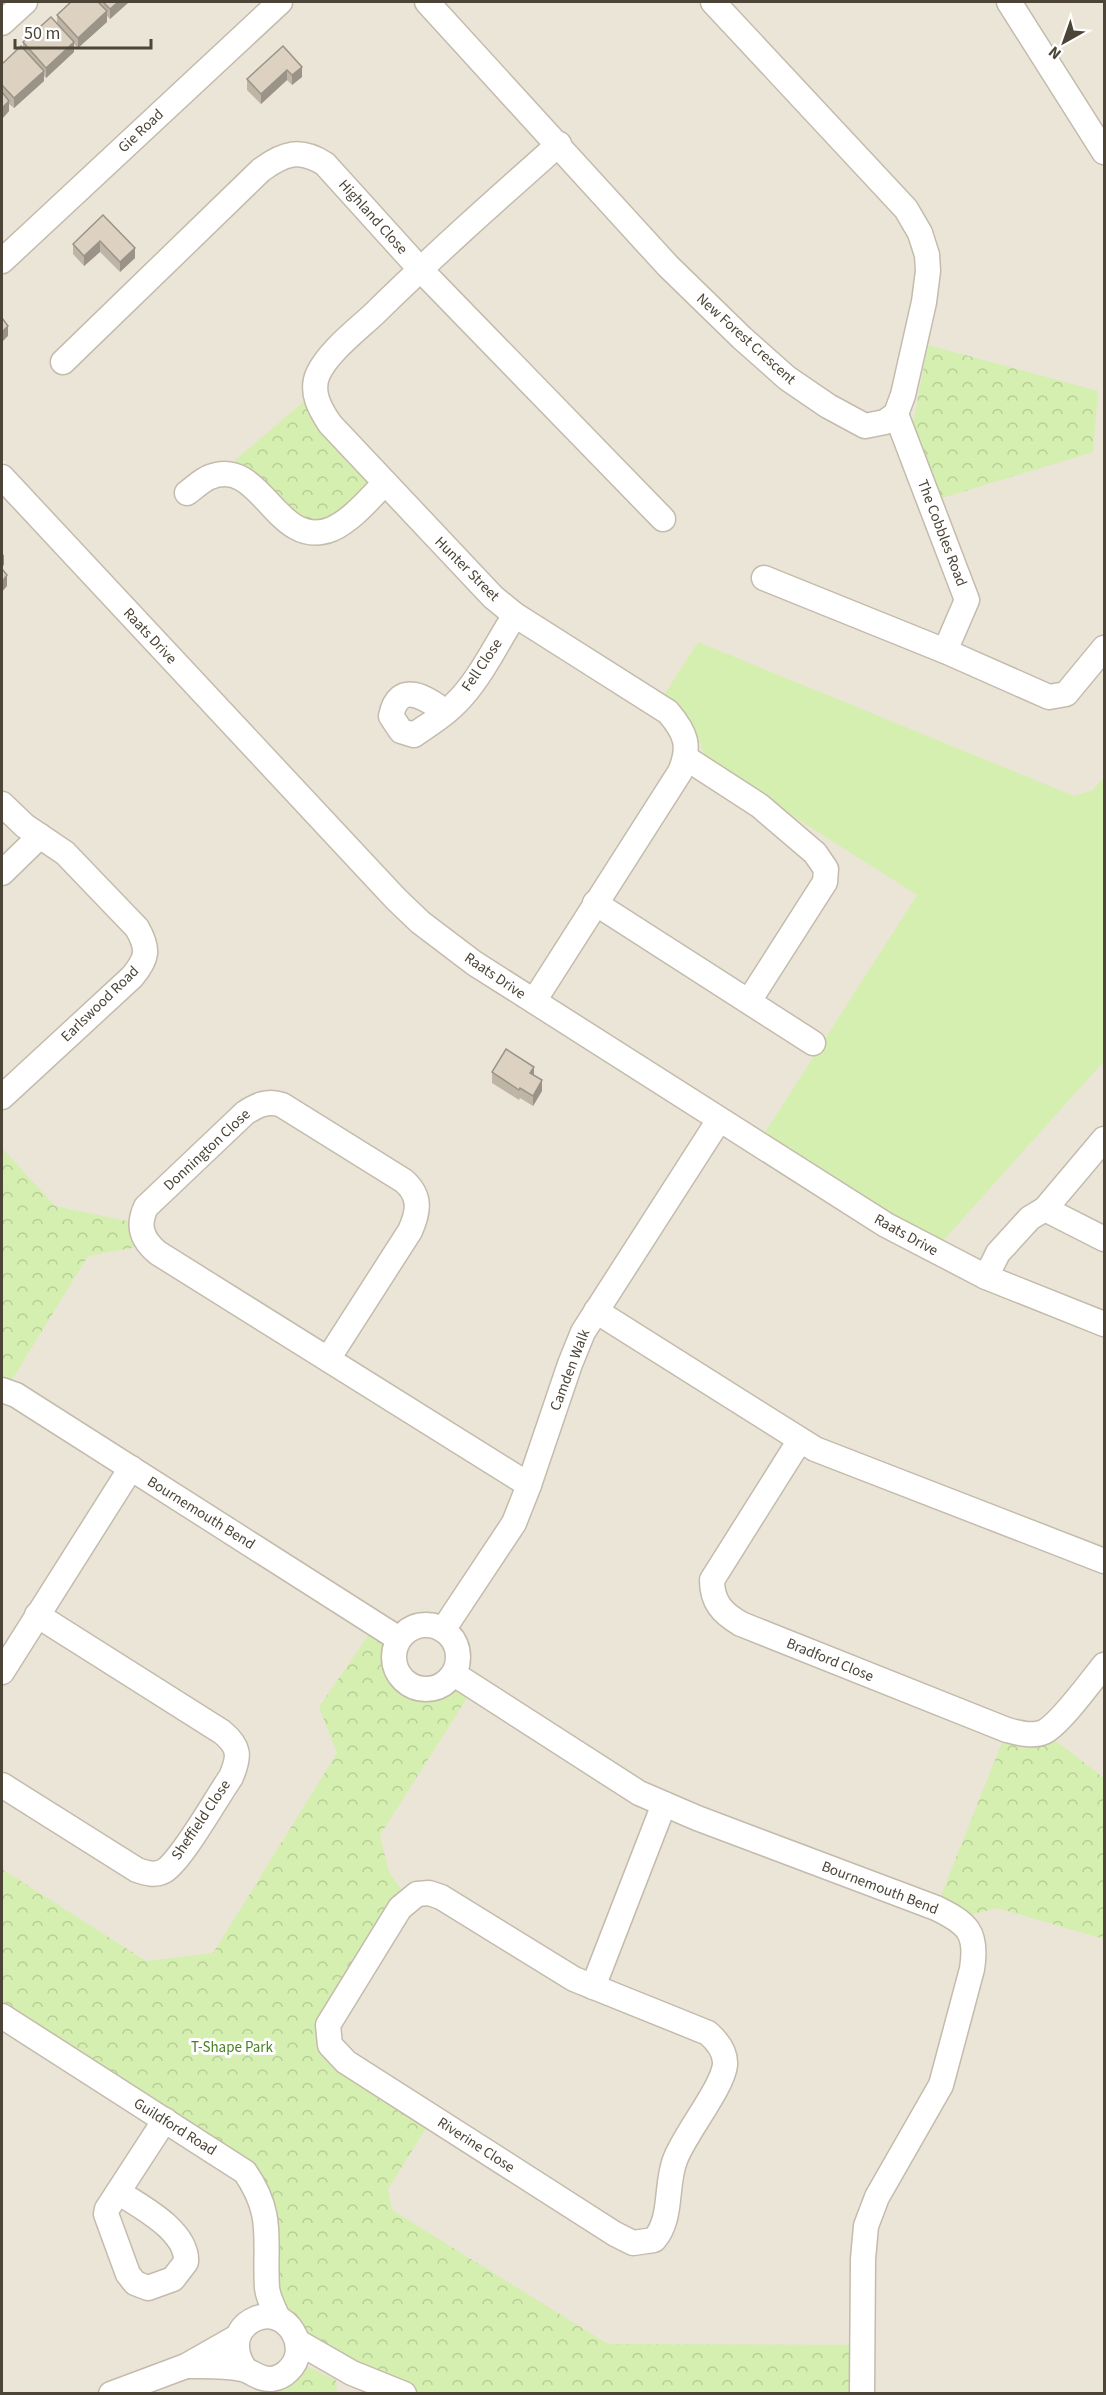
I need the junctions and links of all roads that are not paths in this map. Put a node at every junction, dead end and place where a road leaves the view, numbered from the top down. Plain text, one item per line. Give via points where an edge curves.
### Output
1 (26, 2) edge
2 (280, 2) edge
3 (427, 2) edge
4 (713, 2) edge
5 (1009, 2) edge
6 (2, 23) edge
7 (558, 144) junction
8 (1104, 152) edge
9 (2, 261) edge
10 (420, 269) junction
11 (63, 362) dead end
12 (896, 414) junction
13 (2, 477) edge
14 (384, 484) junction
15 (187, 493) dead end
16 (663, 519) dead end
17 (764, 578) dead end
18 (515, 615) junction
19 (1104, 648) edge
20 (945, 651) junction
21 (446, 711) dead end
22 (686, 758) junction
23 (2, 804) edge
24 (40, 836) junction
25 (2, 873) edge
26 (595, 903) junction
27 (534, 1001) junction
28 (749, 1001) junction
29 (813, 1042) dead end
30 (2, 1097) edge
31 (719, 1120) junction
32 (1104, 1139) edge
33 (1045, 1209) junction
34 (1104, 1239) edge
35 (986, 1277) junction
36 (596, 1311) junction
37 (1104, 1324) edge
38 (328, 1359) junction
39 (2, 1390) edge
40 (800, 1440) junction
41 (131, 1468) junction
42 (529, 1485) junction
43 (1104, 1561) edge
44 (38, 1615) junction
45 (443, 1630) junction
46 (399, 1639) junction
47 (1104, 1665) edge
48 (2, 1672) edge
49 (454, 1674) junction
50 (2, 1785) edge
51 (664, 1804) junction
52 (593, 1987) junction
53 (2, 2016) edge
54 (165, 2120) junction
55 (118, 2192) dead end
56 (267, 2290) junction
57 (278, 2318) junction
58 (245, 2329) junction
59 (298, 2342) junction
60 (186, 2366) junction
61 (292, 2366) junction
62 (245, 2369) junction
63 (352, 2373) junction
64 (111, 2394) edge
65 (404, 2394) edge
66 (862, 2394) edge

1 - 6 street
2 - 9 street, Gie Road
3 - 7 street, New Forest Crescent
4 - 12 street via 906,209 920,232 928,271 915,345
5 - 8 street
7 - 10 street, Hunter Street
7 - 12 street, New Forest Crescent via 668,266 787,378 858,424 872,426
10 - 11 street, Highland Close via 325,164 298,153 284,156 261,170
10 - 14 street, Hunter Street via 341,345 318,375 315,387 317,402 330,424
10 - 16 street, Highland Close
12 - 20 street, The Cobbles Road via 967,600
13 - 27 street, Raats Drive via 396,899 447,943
14 - 15 street via 350,517 320,533 295,528 238,476 210,477
14 - 18 street, Hunter Street
17 - 20 street
18 - 21 street, Fell Close via 471,684
18 - 22 street, Hunter Street via 668,712 682,729
19 - 20 street via 1066,694 1049,697
22 - 26 street
22 - 28 street via 760,806 815,853 826,869 825,882
23 - 24 street, Earlswood Road
24 - 25 street
24 - 30 street, Earlswood Road via 65,853 137,928 146,954 132,977
26 - 27 street
26 - 28 street
27 - 31 street, Raats Drive
28 - 29 street
31 - 35 street, Raats Drive via 886,1225
31 - 36 street, Camden Walk
32 - 33 street
33 - 34 street
33 - 35 street via 1030,1218 998,1253
35 - 37 street, Raats Drive
36 - 40 street
36 - 42 street, Camden Walk via 570,1364
38 - 38 street, Donnington Close via 158,1253 143,1236 142,1215 155,1198 245,1113 263,1104 282,1105 404,1181 417,1197 417,1214 410,1231
38 - 42 street, Donnington Close
39 - 41 street, Bournemouth Bend
40 - 43 street
40 - 47 street, Bradford Close via 712,1580 716,1602 730,1618 1022,1734 1044,1732 1055,1724
41 - 44 street
41 - 46 street, Bournemouth Bend
42 - 45 street, Camden Walk via 514,1523
44 - 48 street
44 - 50 street, Sheffield Close via 222,1732 234,1742 236,1765 180,1855 162,1872 149,1874
45 - 46 street via 430,1625 414,1627
45 - 49 street via 457,1648
46 - 49 street via 394,1661 397,1672 411,1686 439,1687
49 - 51 street, Bournemouth Bend via 639,1793
51 - 52 street
51 - 66 street, Bournemouth Bend via 936,1908 964,1924 972,1938 972,1968 941,2085 877,2197 866,2226
52 - 52 street, Riverine Close via 708,2033 723,2051 725,2065 719,2081 682,2142 674,2163 662,2231 645,2243 633,2243 615,2234 346,2062 330,2045 327,2034 332,2017 400,1908 417,1894 441,1897 555,1968
53 - 54 street, Guildford Road
54 - 55 street
54 - 56 street, Guildford Road via 245,2172 256,2188 268,2229
56 - 57 street, Guildford Road
56 - 58 street, Guildford Road
57 - 58 street via 263,2316
57 - 59 street via 292,2329
58 - 60 street
58 - 62 street via 238,2358
59 - 61 street
59 - 63 street
60 - 62 street
60 - 64 street
61 - 62 street via 272,2379
61 - 63 street
63 - 65 street

